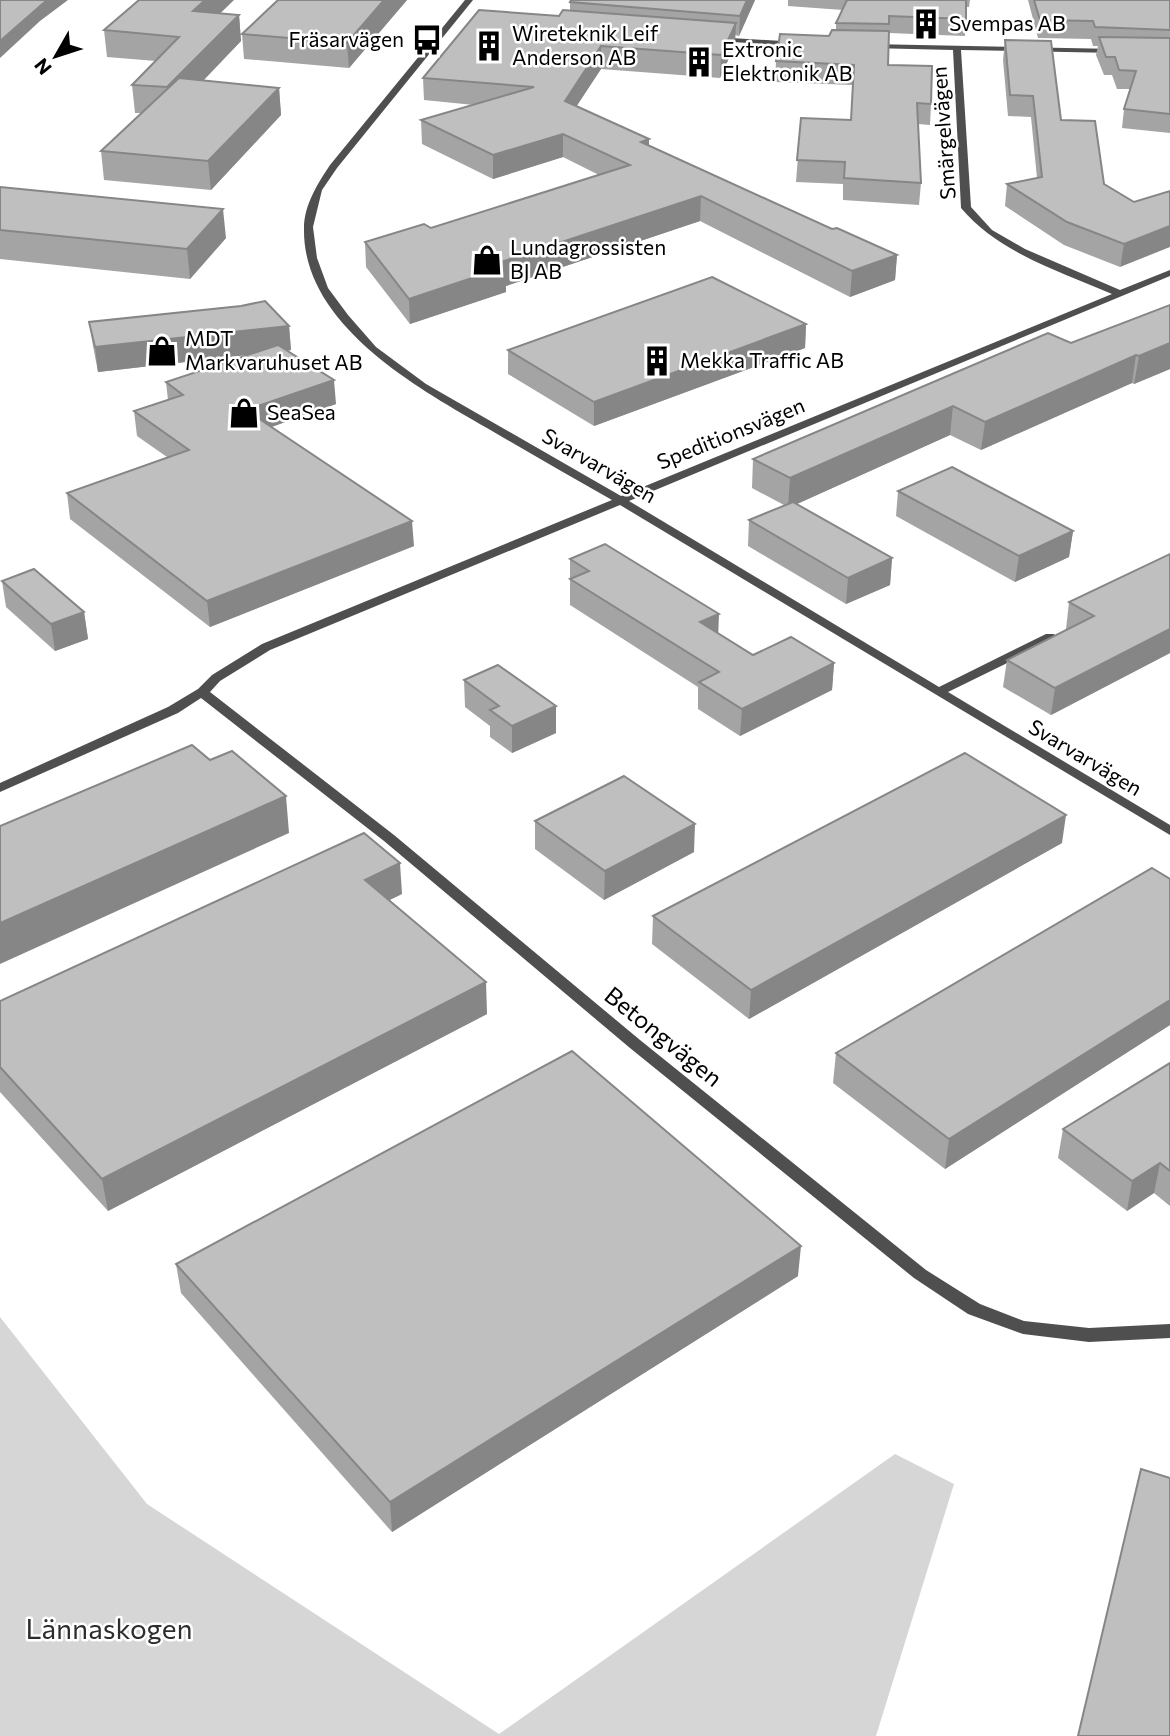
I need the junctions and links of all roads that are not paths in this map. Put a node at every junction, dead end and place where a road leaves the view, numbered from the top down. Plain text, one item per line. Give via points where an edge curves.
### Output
1 (469, 0) edge
2 (454, 18) junction
3 (468, 19) edge
4 (702, 38) edge
5 (807, 45) edge
6 (865, 46) edge
7 (957, 48) junction
8 (1130, 51) edge
9 (1170, 273) edge
10 (1119, 293) junction
11 (620, 500) junction
12 (1050, 637) edge
13 (202, 692) junction
14 (939, 692) junction
15 (0, 788) edge
16 (1170, 831) edge
17 (1170, 1331) edge

1 - 2 street, Svarvarvägen
2 - 3 street
2 - 11 street, Svarvarvägen via 318,191 308,227 312,258 323,288 372,349 422,386
4 - 5 street
6 - 7 street
7 - 8 street
7 - 10 street, Smärgelvägen via 966,208 989,232 1022,251
9 - 10 street, Speditionsvägen
10 - 11 street, Speditionsvägen
11 - 13 street, Speditionsvägen via 266,647
11 - 14 street, Svarvarvägen
12 - 14 street
13 - 15 street via 173,710
13 - 17 street, Betongvägen via 389,838 920,1274 974,1309 1023,1327 1089,1335
14 - 16 street, Svarvarvägen

